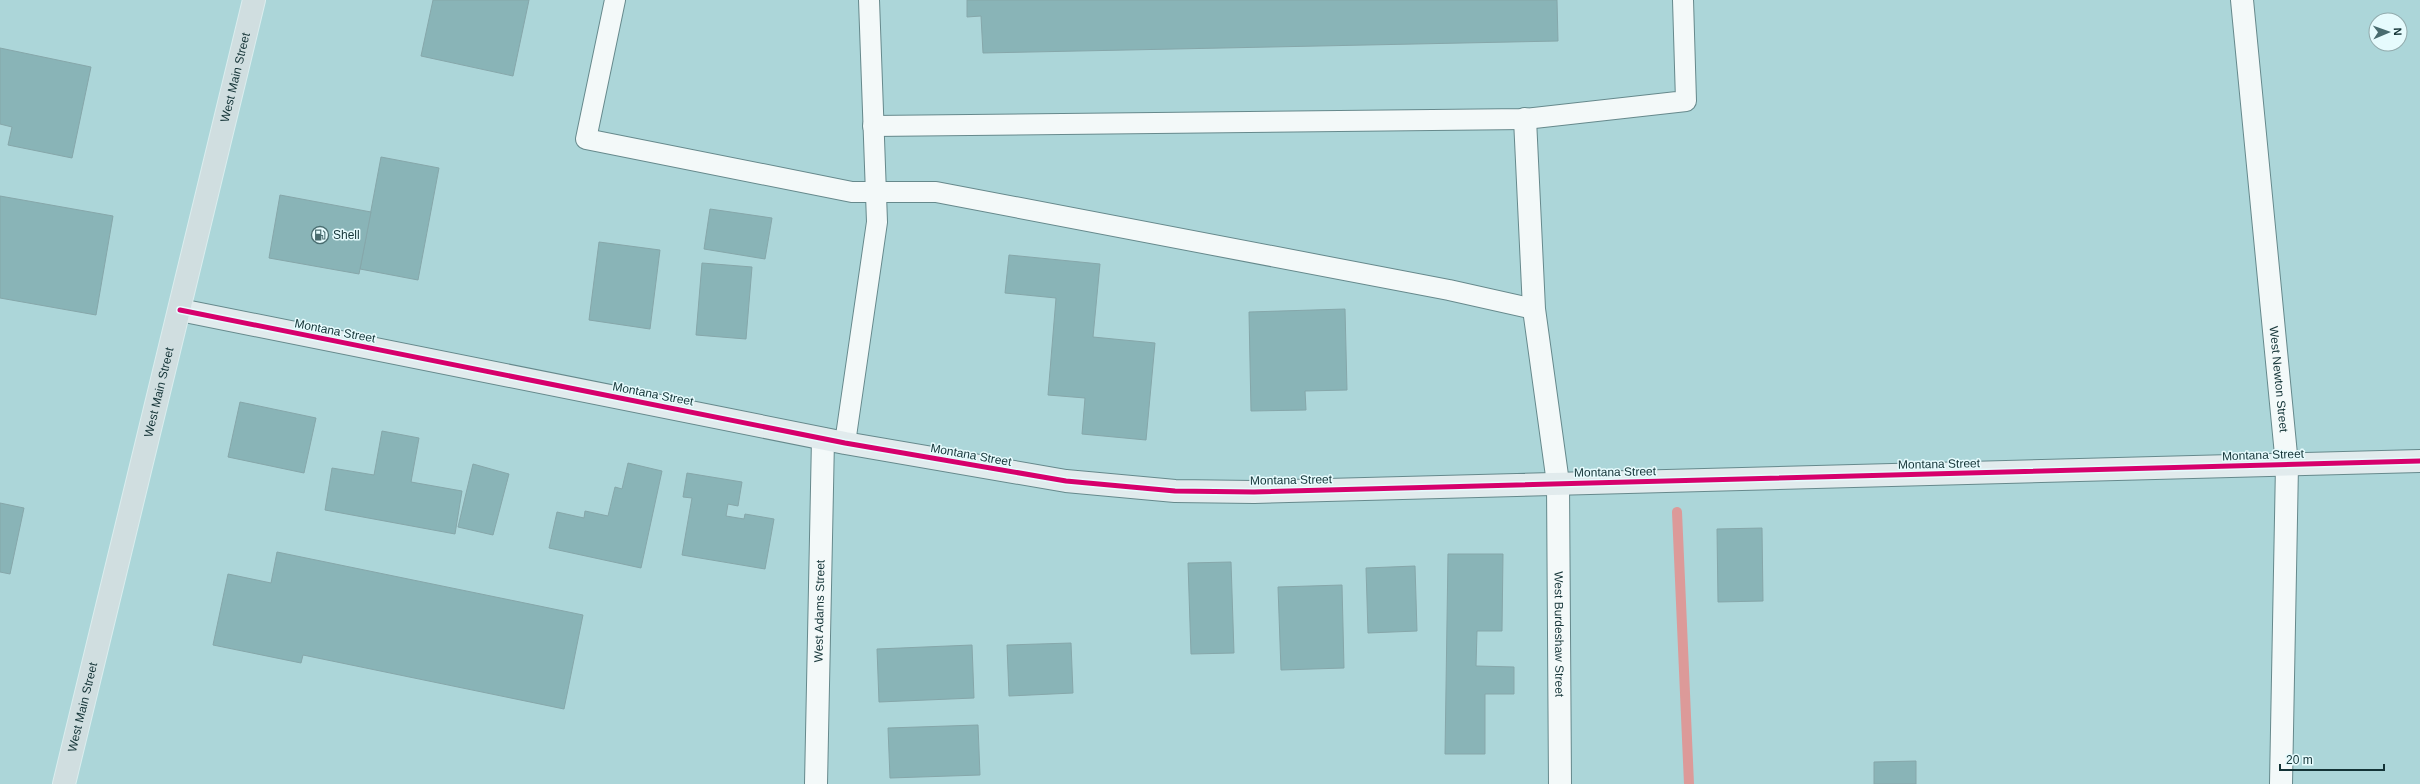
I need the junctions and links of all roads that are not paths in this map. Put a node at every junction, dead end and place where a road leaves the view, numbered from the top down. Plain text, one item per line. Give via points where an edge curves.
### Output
1 (254, 0) edge
2 (615, 0) edge
3 (869, 0) edge
4 (1683, 0) edge
5 (2242, 0) edge
6 (1525, 119) junction
7 (873, 126) junction
8 (876, 192) junction
9 (1534, 308) junction
10 (180, 310) junction
11 (823, 439) junction
12 (845, 443) junction
13 (2420, 461) edge
14 (2287, 465) junction
15 (1558, 483) junction
16 (64, 784) edge
17 (816, 784) edge
18 (1560, 784) edge
19 (2281, 784) edge

1 - 10 main road, West Main Street
2 - 8 lane via 586,139 852,192
3 - 7 lane
4 - 6 lane via 1686,101
5 - 14 street, West Newton Street
6 - 7 lane
6 - 9 street, West Burdeshaw Street
7 - 8 lane
8 - 9 lane via 936,192
8 - 12 lane via 877,222
9 - 15 street, West Burdeshaw Street
10 - 11 street, Montana Street
10 - 16 main road, West Main Street
11 - 12 street, Montana Street
11 - 17 street, West Adams Street
12 - 15 street, Montana Street via 1066,481 1175,491 1254,492
13 - 14 street, Montana Street
14 - 15 street, Montana Street
14 - 19 street, West Newton Street
15 - 18 street, West Burdeshaw Street

